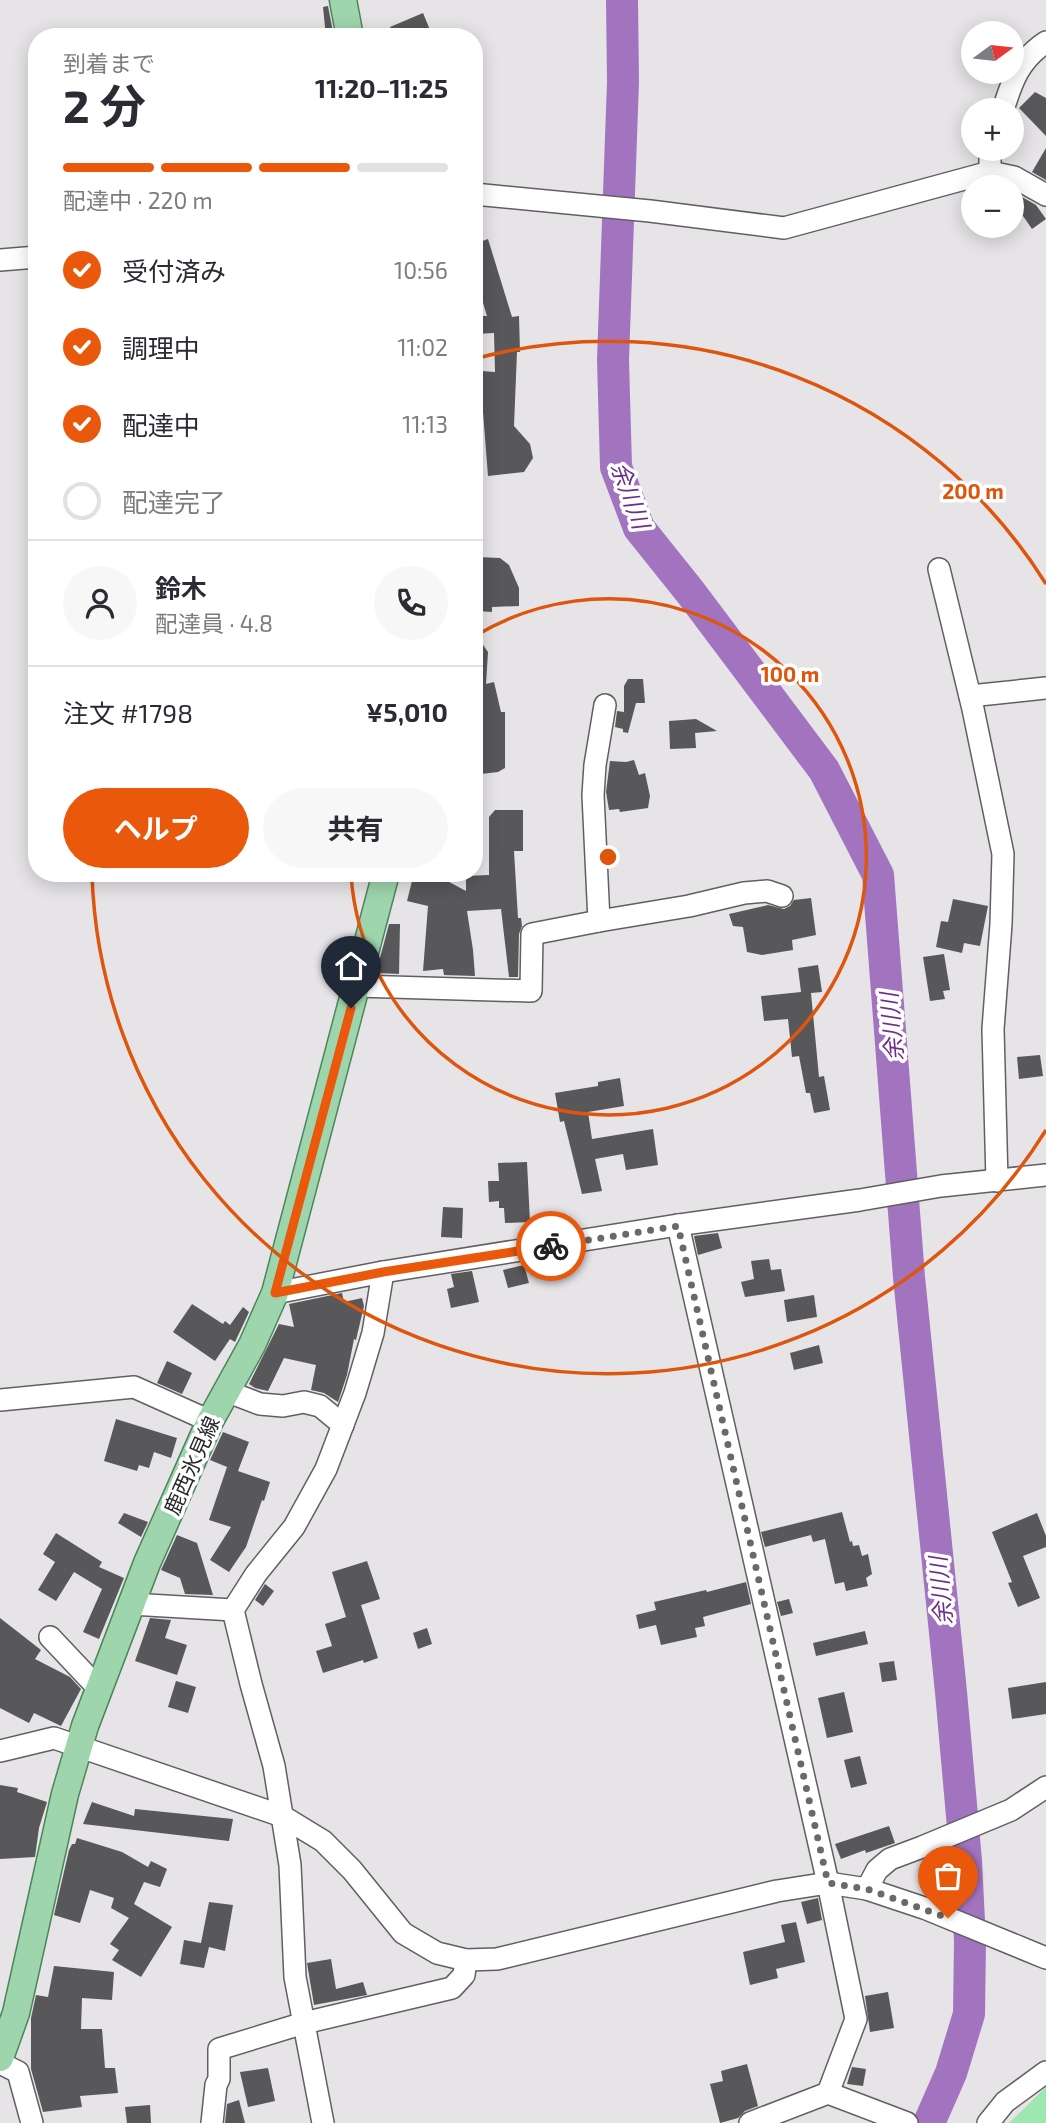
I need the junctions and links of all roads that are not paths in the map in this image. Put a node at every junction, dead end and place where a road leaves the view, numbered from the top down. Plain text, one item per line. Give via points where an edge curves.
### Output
1 (343, 0) edge
2 (348, 28) edge
3 (1046, 42) edge
4 (1007, 98) edge
5 (990, 161) edge
6 (990, 172) junction
7 (483, 195) edge
8 (1046, 195) edge
9 (28, 258) edge
10 (0, 260) edge
11 (939, 569) dead end
12 (1046, 688) edge
13 (970, 696) junction
14 (605, 705) dead end
15 (384, 882) edge
16 (782, 896) dead end
17 (599, 921) junction
18 (357, 986) junction
19 (1046, 1175) edge
20 (997, 1181) junction
21 (678, 1226) junction
22 (383, 1272) junction
23 (275, 1293) junction
24 (226, 1391) junction
25 (0, 1400) edge
26 (210, 1421) junction
27 (343, 1425) junction
28 (131, 1604) junction
29 (233, 1610) junction
30 (50, 1637) dead end
31 (99, 1689) junction
32 (79, 1747) junction
33 (0, 1751) edge
34 (1046, 1787) edge
35 (282, 1816) junction
36 (828, 1883) junction
37 (867, 1889) junction
38 (1046, 1958) edge
39 (466, 1960) junction
40 (304, 2023) junction
41 (0, 2061) edge
42 (1046, 2072) edge
43 (828, 2093) junction
44 (32, 2123) edge
45 (212, 2123) edge
46 (323, 2123) edge
47 (750, 2123) edge
48 (907, 2123) edge
49 (988, 2123) edge

1 - 2 main road
3 - 4 street via 1014,76
5 - 6 street
6 - 7 street via 784,228
6 - 8 street via 1014,177
9 - 10 street
11 - 13 street
12 - 13 street
13 - 20 street via 1003,854 993,1029
14 - 17 street via 593,795
15 - 18 main road, 鹿西氷見線
16 - 17 street via 767,891 744,893
17 - 18 street via 532,934 531,991
18 - 23 main road, 鹿西氷見線
19 - 20 street
20 - 21 street
21 - 22 street
21 - 36 street
22 - 23 street
22 - 27 street via 373,1333
23 - 24 main road, 鹿西氷見線
24 - 26 main road, 鹿西氷見線
24 - 27 street via 260,1404 320,1406
25 - 26 street via 134,1387
26 - 28 main road, 鹿西氷見線
27 - 29 street via 326,1469 294,1527
28 - 29 street
28 - 31 main road, 鹿西氷見線
29 - 35 street via 274,1766
30 - 31 street
31 - 32 main road, 鹿西氷見線
32 - 33 street via 54,1738
32 - 35 street
32 - 41 main road, 鹿西氷見線 via 16,2013
34 - 37 street via 1011,1810 890,1858
35 - 39 street via 323,1841 403,1933 437,1953
35 - 40 street via 290,1865 295,1977
36 - 37 street
36 - 39 street via 777,1891 497,1959
36 - 43 street via 856,2019
37 - 38 street
39 - 40 street via 464,1975 452,1988
40 - 45 street via 219,2049
40 - 46 street
41 - 44 street via 18,2072
42 - 49 street via 1005,2102
43 - 47 street
43 - 48 street

